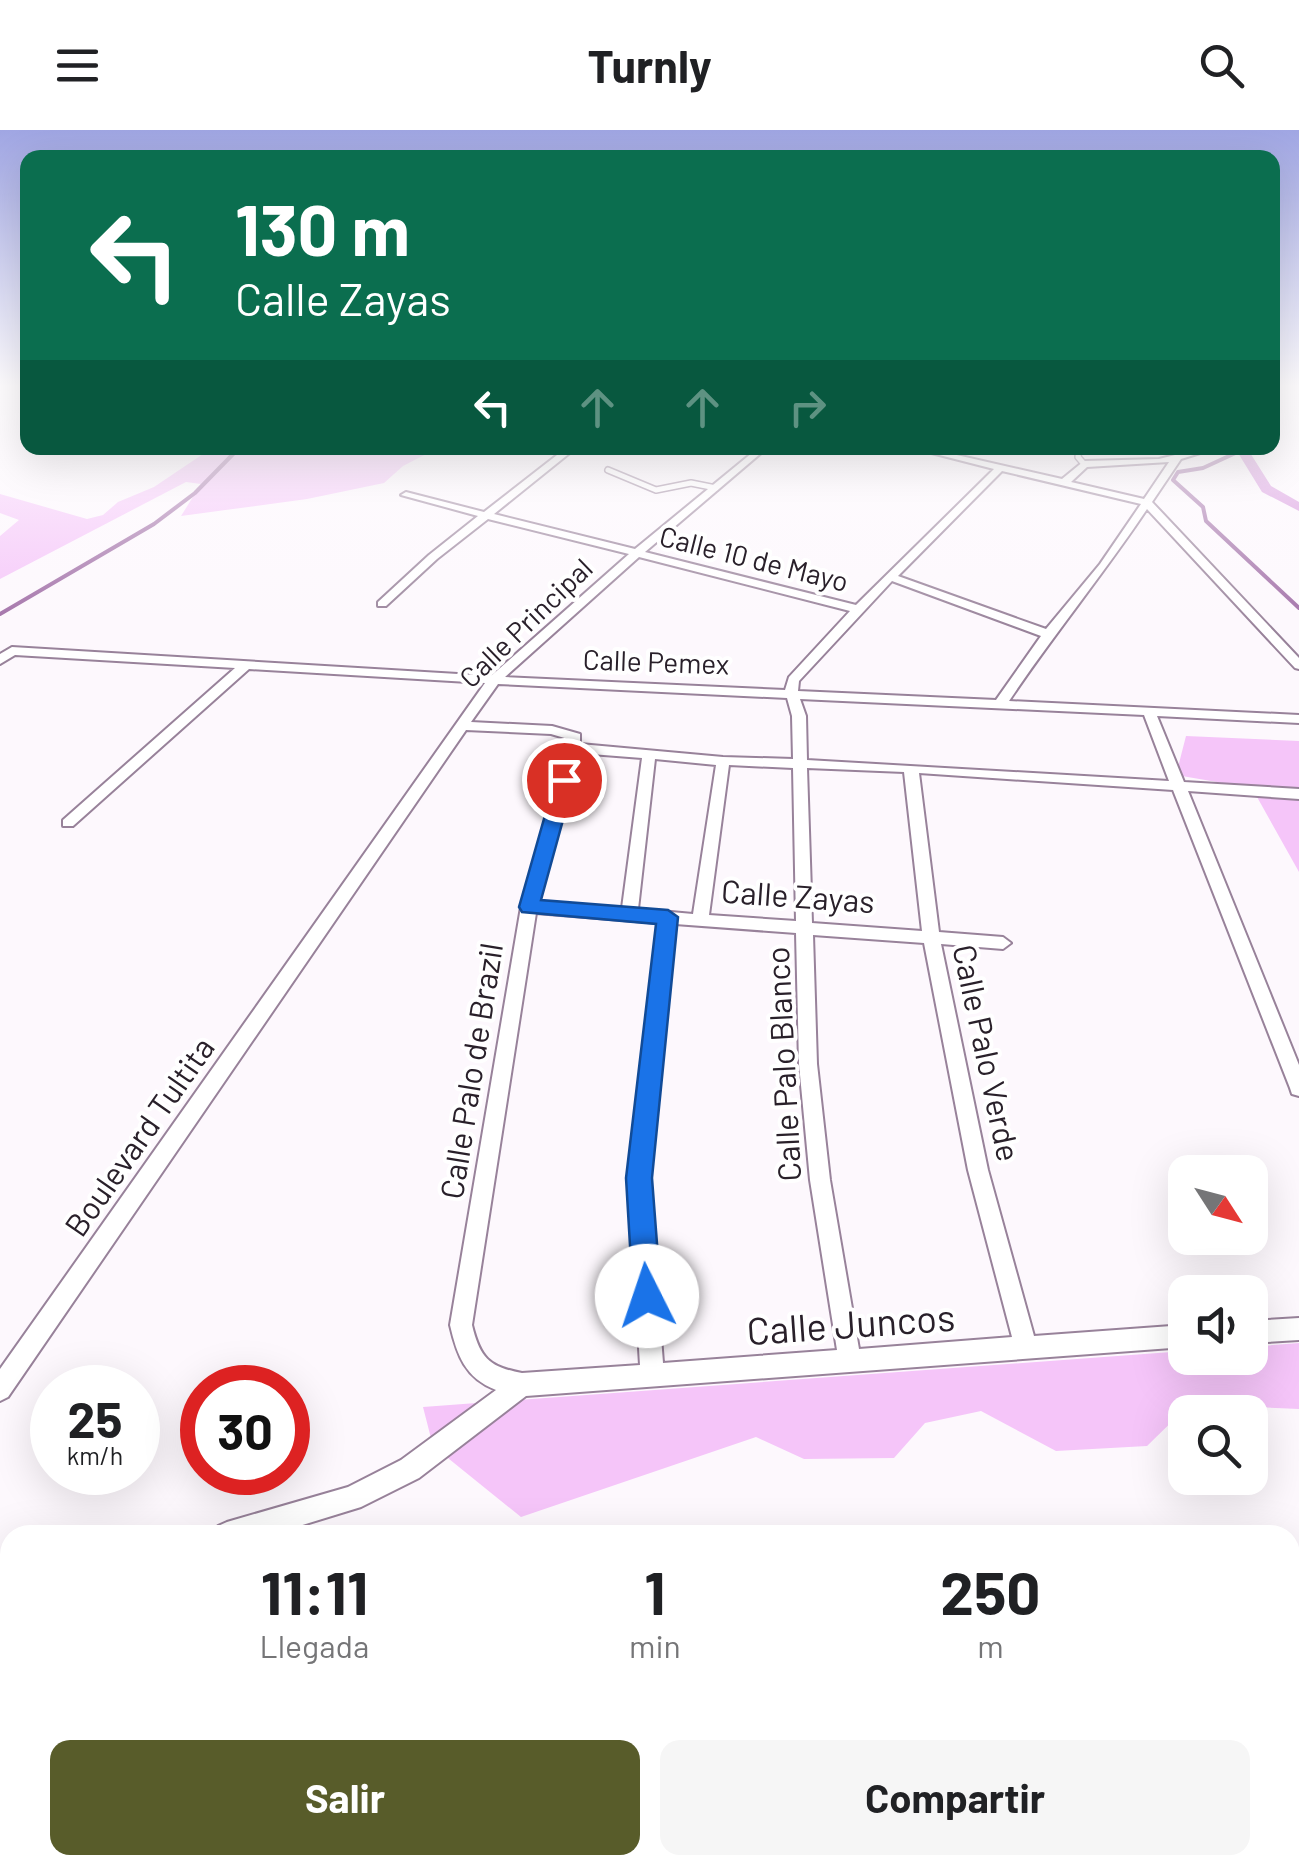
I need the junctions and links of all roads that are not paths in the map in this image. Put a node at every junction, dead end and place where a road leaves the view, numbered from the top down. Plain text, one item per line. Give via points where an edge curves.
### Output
1 (545, 468) edge
2 (739, 468) edge
3 (1000, 468) edge
4 (1007, 468) edge
5 (1079, 468) edge
6 (1169, 468) edge
7 (608, 470) dead end
8 (1065, 482) junction
9 (716, 488) junction
10 (406, 495) dead end
11 (1146, 502) junction
12 (486, 514) junction
13 (637, 552) junction
14 (892, 578) junction
15 (382, 604) dead end
16 (858, 609) junction
17 (1048, 634) junction
18 (6, 655) edge
19 (1299, 665) edge
20 (244, 667) junction
21 (494, 680) junction
22 (791, 692) junction
23 (999, 706) junction
24 (1150, 712) junction
25 (1299, 719) edge
26 (461, 726) junction
27 (574, 742) junction
28 (649, 756) junction
29 (723, 760) junction
30 (800, 762) junction
31 (911, 768) junction
32 (1180, 785) junction
33 (1299, 794) edge
34 (68, 822) dead end
35 (529, 907) junction
36 (629, 914) junction
37 (668, 917) junction
38 (330, 919) joint
39 (700, 920) junction
40 (806, 928) junction
41 (931, 937) junction
42 (1004, 942) dead end
43 (1299, 1088) edge
44 (1299, 1329) edge
45 (1268, 1331) edge
46 (1168, 1337) edge
47 (1026, 1346) junction
48 (470, 1359) joint
49 (850, 1360) junction
50 (652, 1375) junction
51 (522, 1385) junction
52 (0, 1390) edge
53 (261, 1525) edge

1 - 12 street
2 - 9 street, Calle Principal
3 - 14 street
4 - 8 street
5 - 8 street
6 - 11 street
7 - 9 lane via 656,490 690,483
8 - 11 street
9 - 13 street, Calle Principal
10 - 12 street, Calle 10 de Mayo
11 - 17 street
11 - 19 street
12 - 13 street, Calle 10 de Mayo
12 - 15 street
13 - 16 street, Calle 10 de Mayo
13 - 21 street, Calle Principal
14 - 16 street
14 - 17 street
16 - 22 street via 793,680
17 - 23 street
18 - 20 street, Calle Pemex
20 - 21 street, Calle Pemex
20 - 34 street
21 - 22 street, Calle Pemex
21 - 26 street, Calle Principal
22 - 23 street, Calle Pemex
22 - 30 street, Calle Palo Blanco
23 - 24 street, Calle Pemex
24 - 25 street, Calle Pemex
24 - 32 street
26 - 27 street via 552,730
26 - 38 street, Calle Principal
27 - 28 street
27 - 35 street, Calle Palo de Brazil
28 - 29 street
28 - 36 street
29 - 30 street
29 - 39 street
30 - 31 street
30 - 40 street, Calle Palo Blanco
31 - 32 street
31 - 41 street, Calle Palo Verde
32 - 33 street
32 - 43 street
35 - 36 street, Calle Zayas
35 - 48 street, Calle Palo de Brazil via 461,1325
36 - 37 street, Calle Zayas
37 - 39 street, Calle Zayas
37 - 50 street via 639,1178
38 - 52 street, Boulevard Tultita
39 - 40 street, Calle Zayas
40 - 41 street, Calle Zayas
40 - 49 street, Calle Palo Blanco via 808,1064
41 - 42 street, Calle Zayas
41 - 47 street, Calle Palo Verde via 978,1170
44 - 45 street
46 - 47 street, Calle Juncos
47 - 49 street, Calle Juncos
48 - 51 street, Calle Juncos via 496,1381
49 - 50 street, Calle Juncos
50 - 51 street, Calle Juncos
51 - 53 street via 410,1469 352,1498

